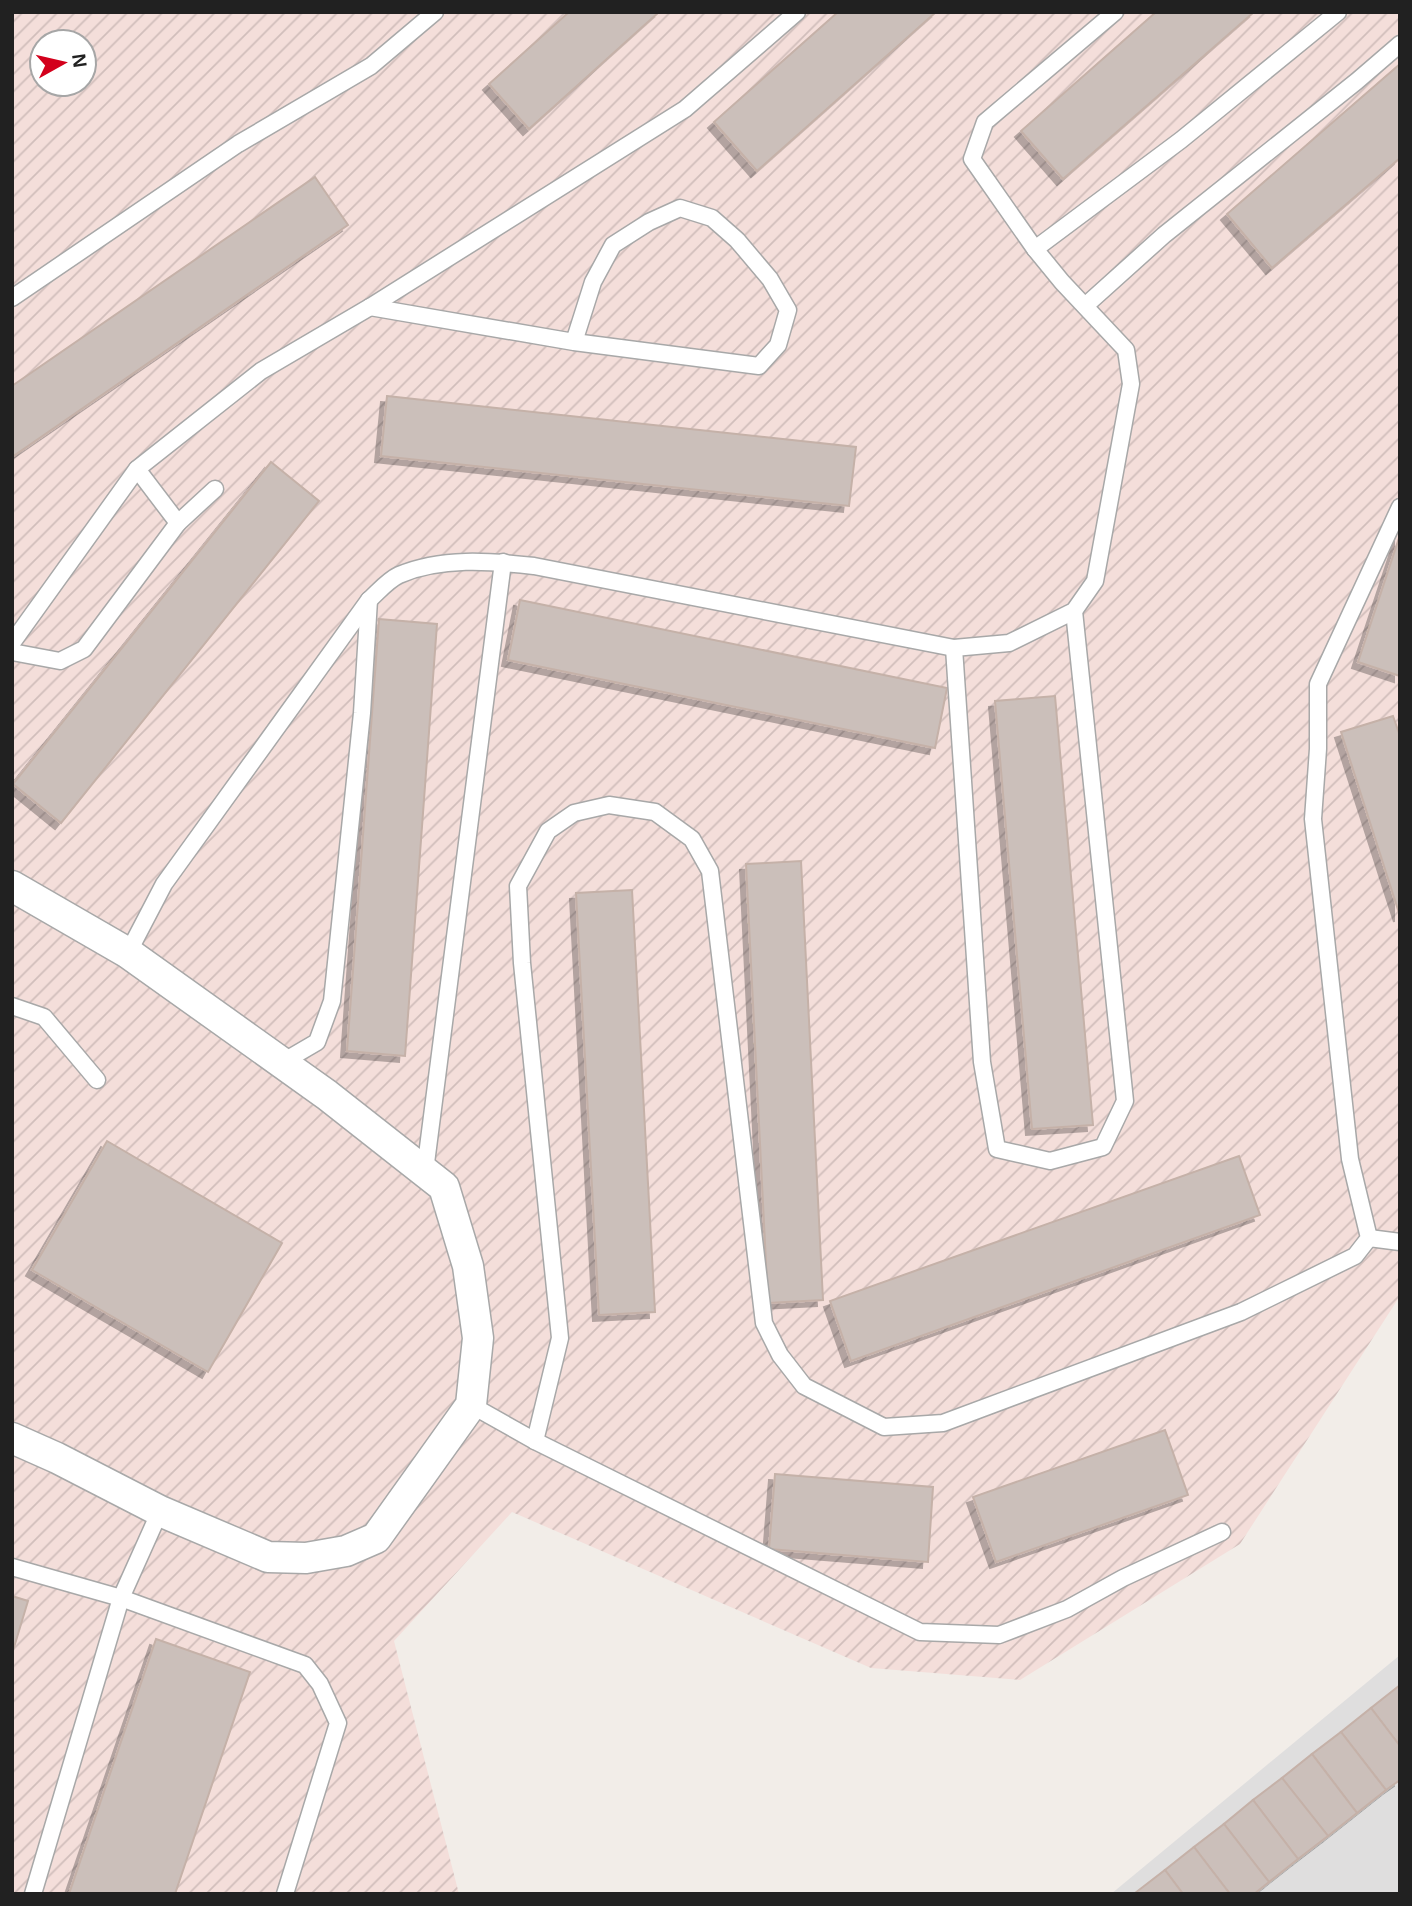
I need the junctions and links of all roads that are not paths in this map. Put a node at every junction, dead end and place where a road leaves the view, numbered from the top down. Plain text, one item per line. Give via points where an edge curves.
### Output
1 (435, 12) edge
2 (797, 12) edge
3 (1115, 12) edge
4 (1338, 12) edge
5 (1400, 44) edge
6 (1035, 249) junction
7 (12, 298) edge
8 (1085, 306) junction
9 (370, 307) junction
10 (574, 342) junction
11 (137, 470) junction
12 (215, 489) dead end
13 (1400, 507) edge
14 (178, 523) junction
15 (503, 562) junction
16 (369, 600) junction
17 (1074, 611) junction
18 (12, 643) edge
19 (954, 648) junction
20 (12, 652) edge
21 (12, 886) edge
22 (128, 953) junction
23 (12, 1006) edge
24 (281, 1063) junction
25 (97, 1080) dead end
26 (425, 1171) junction
27 (1369, 1238) junction
28 (1400, 1242) edge
29 (471, 1405) junction
30 (12, 1438) edge
31 (535, 1441) junction
32 (160, 1511) junction
33 (1222, 1532) dead end
34 (12, 1567) edge
35 (121, 1598) junction
36 (33, 1894) edge
37 (285, 1894) edge

1 - 7 lane via 370,66 238,144
2 - 9 lane via 685,109
3 - 6 lane via 985,122 972,159
4 - 6 lane via 1181,141
5 - 8 lane via 1164,235
6 - 8 lane
8 - 17 lane via 1126,350 1131,384 1095,581
9 - 10 lane
9 - 11 lane via 261,371
10 - 10 lane via 759,366 778,345 788,310 770,279 737,240 712,218 680,208 613,245 593,282
11 - 14 lane
11 - 18 lane
12 - 14 lane
13 - 27 lane via 1318,684 1313,819 1350,1159
14 - 20 lane via 84,649 60,661
15 - 16 lane via 440,562 397,576
15 - 19 lane
15 - 26 lane
16 - 22 lane via 164,884
16 - 24 lane via 332,1001 317,1042
17 - 19 lane via 1009,643
17 - 19 lane via 1125,1101 1102,1147 1050,1161 997,1149 982,1062
21 - 22 street
22 - 24 street
23 - 25 lane via 44,1017
24 - 26 street
26 - 29 street via 444,1187 468,1266 478,1338
27 - 28 lane
27 - 31 lane via 1355,1256 1241,1312 943,1423 884,1427 804,1386 780,1355 764,1323 710,871 692,839 655,812 609,805 573,813 548,831 519,886 522,963 560,1338
29 - 31 lane
29 - 32 street via 376,1538 346,1551 306,1558 268,1557
30 - 32 street
31 - 33 lane via 920,1632 999,1635 1067,1609
32 - 35 lane
34 - 35 lane
35 - 36 lane
35 - 37 lane via 305,1665 320,1684 338,1723

